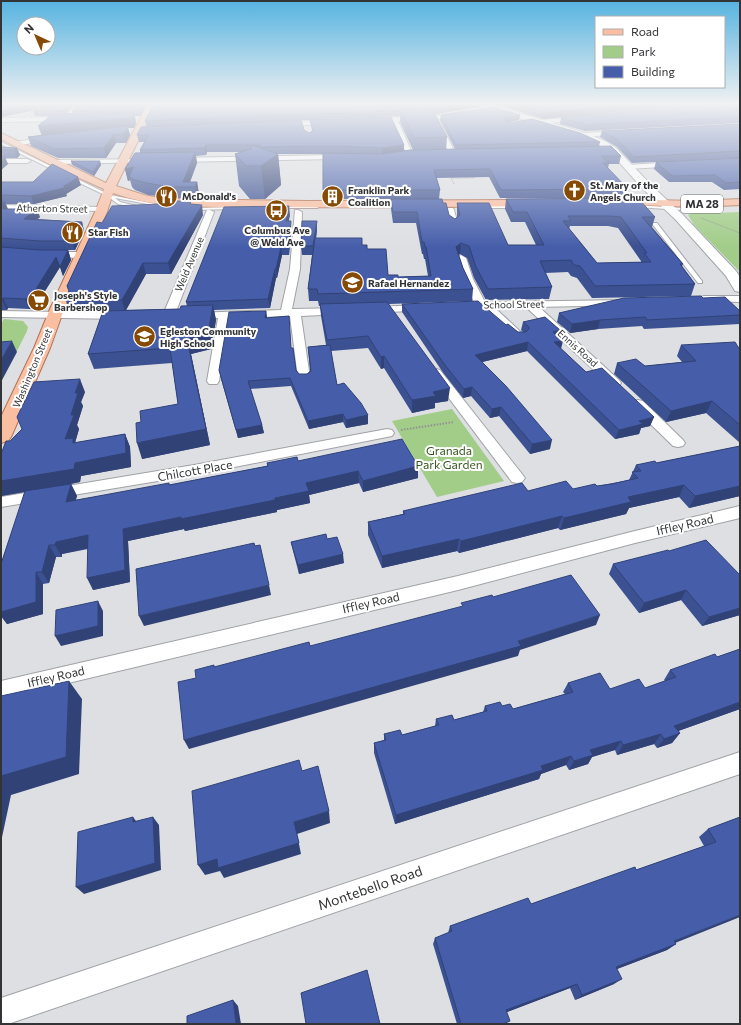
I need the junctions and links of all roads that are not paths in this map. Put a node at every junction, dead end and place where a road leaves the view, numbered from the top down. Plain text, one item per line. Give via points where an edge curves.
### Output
1 (7, 152) edge
2 (18, 152) edge
3 (33, 152) edge
4 (128, 152) edge
5 (407, 152) edge
6 (450, 152) edge
7 (615, 152) edge
8 (408, 155) edge
9 (452, 155) edge
10 (354, 156) edge
11 (1, 161) edge
12 (26, 161) junction
13 (123, 161) junction
14 (54, 162) junction
15 (683, 164) edge
16 (628, 167) junction
17 (648, 187) junction
18 (106, 198) junction
19 (596, 202) edge
20 (740, 202) edge
21 (1, 206) edge
22 (543, 206) junction
23 (672, 206) junction
24 (740, 207) edge
25 (608, 208) joint
26 (170, 209) edge
27 (189, 209) edge
28 (207, 210) junction
29 (450, 210) junction
30 (298, 212) junction
31 (655, 224) edge
32 (454, 225) edge
33 (36, 254) edge
34 (82, 256) junction
35 (461, 258) edge
36 (700, 282) dead end
37 (740, 288) edge
38 (740, 298) edge
39 (695, 299) edge
40 (634, 302) edge
41 (529, 304) junction
42 (483, 305) junction
43 (453, 306) edge
44 (430, 307) edge
45 (392, 309) junction
46 (364, 310) edge
47 (350, 311) edge
48 (290, 313) junction
49 (1, 314) edge
50 (54, 314) junction
51 (224, 315) junction
52 (137, 316) edge
53 (401, 322) edge
54 (520, 337) edge
55 (431, 365) edge
56 (304, 378) edge
57 (213, 381) dead end
58 (393, 432) road end
59 (1, 436) edge
60 (678, 443) dead end
61 (517, 478) dead end
62 (1, 502) edge
63 (740, 512) edge
64 (1, 690) edge
65 (740, 763) edge
66 (1, 1012) edge

1 - 12 main road
2 - 18 lane
3 - 14 main road
4 - 13 main road, Washington Street
5 - 8 street
6 - 9 street
7 - 16 street
10 - 13 street
11 - 12 street
12 - 18 main road
13 - 14 street
13 - 18 main road, Washington Street
14 - 18 main road
15 - 16 street
16 - 17 street
17 - 20 main road via 705,199
17 - 23 street
18 - 21 street, Atherton Street
18 - 22 main road via 181,204
18 - 26 lane via 131,206
18 - 28 main road via 121,206 138,209
18 - 34 main road, Washington Street
19 - 23 main road, MA 28
20 - 23 main road, MA 28
22 - 28 lane
22 - 29 main road
23 - 24 main road, MA 28
23 - 25 main road, MA 28
23 - 25 lane
23 - 37 street
27 - 28 lane
28 - 30 main road
28 - 51 street, Weld Avenue via 164,317
29 - 30 main road
29 - 32 street
30 - 48 street
31 - 36 lane
33 - 34 street
34 - 50 main road, Washington Street
35 - 42 street via 468,279
38 - 39 street
40 - 41 street, School Street
41 - 42 street, School Street
41 - 60 street, Ennis Road
42 - 43 street, School Street
42 - 54 street
44 - 45 street
45 - 46 street
45 - 53 street
47 - 48 street
48 - 51 street
48 - 56 street
49 - 50 street
50 - 52 street
50 - 59 main road, Washington Street via 42,348
51 - 57 street
55 - 61 street
58 - 62 street, Chilcott Place via 182,473
63 - 64 street, Iffley Road via 458,583
65 - 66 street, Montebello Road

